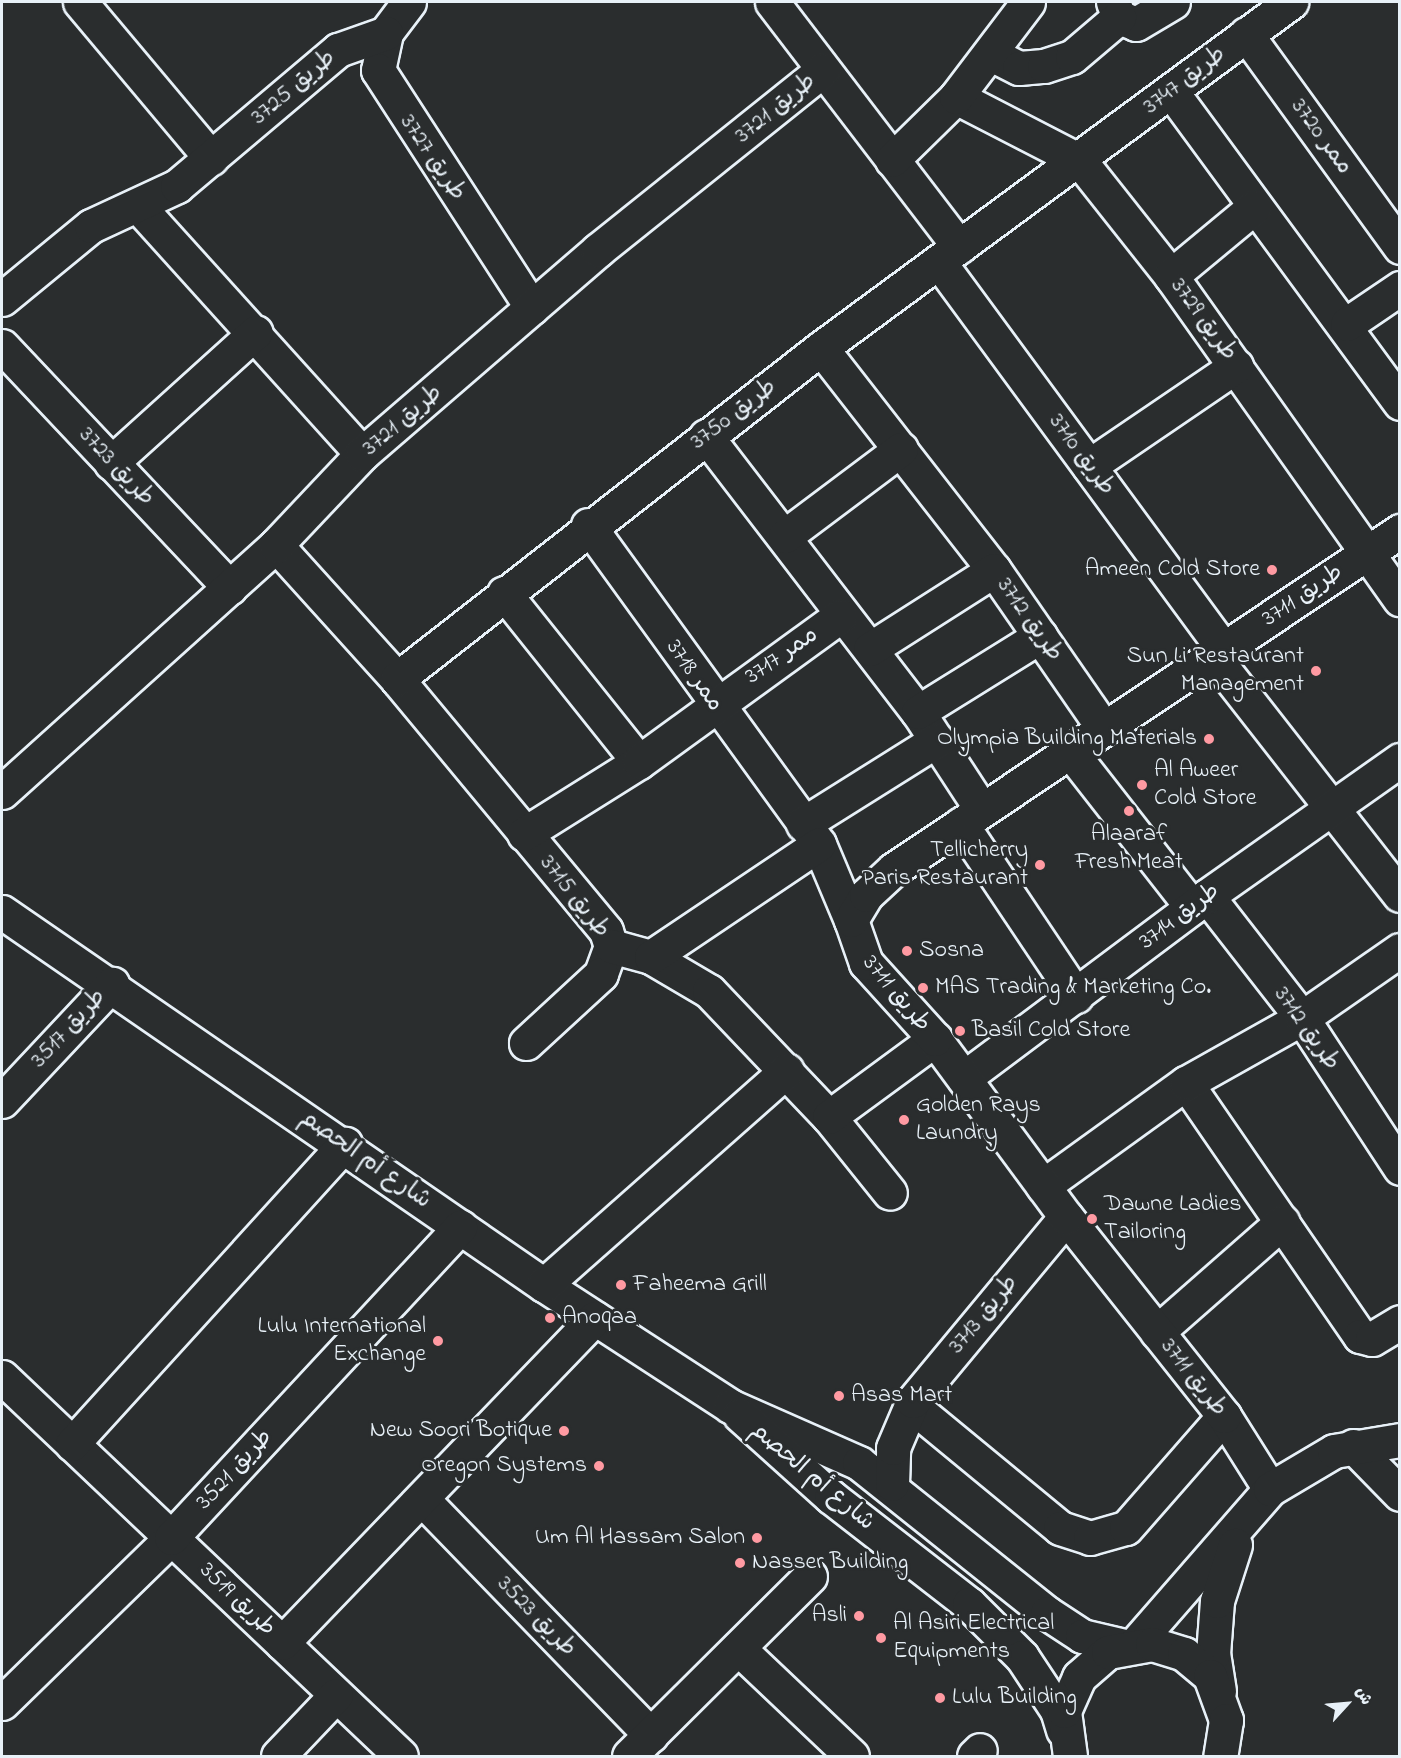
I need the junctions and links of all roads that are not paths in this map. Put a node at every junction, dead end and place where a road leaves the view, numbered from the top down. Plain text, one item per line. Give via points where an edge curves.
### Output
1 (80, 2) edge
2 (409, 2) edge
3 (772, 2) edge
4 (1028, 2) edge
5 (1173, 2) edge
6 (1291, 2) edge
7 (1116, 9) edge
8 (386, 33) junction
9 (1246, 34) junction
10 (991, 54) junction
11 (823, 70) junction
12 (1171, 91) junction
13 (956, 97) junction
14 (210, 158) junction
15 (892, 160) junction
16 (1080, 161) junction
17 (1254, 207) junction
18 (140, 208) junction
19 (1398, 242) edge
20 (949, 254) junction
21 (1172, 276) junction
22 (1400, 288) edge
23 (2, 299) edge
24 (532, 308) junction
25 (1347, 324) junction
26 (256, 332) junction
27 (2, 346) edge
28 (821, 348) junction
29 (1236, 366) junction
30 (1400, 404) edge
31 (706, 436) junction
32 (901, 449) junction
33 (362, 454) junction
34 (111, 463) junction
35 (1089, 466) junction
36 (588, 525) junction
37 (1400, 531) edge
38 (785, 536) junction
39 (276, 545) junction
40 (1367, 553) junction
41 (994, 570) junction
42 (230, 588) junction
43 (504, 593) junction
44 (1400, 599) edge
45 (840, 616) junction
46 (1040, 636) junction
47 (870, 649) junction
48 (1218, 652) junction
49 (397, 679) junction
50 (713, 705) junction
51 (918, 712) junction
52 (1104, 729) junction
53 (937, 740) junction
54 (1070, 751) junction
55 (1400, 760) edge
56 (639, 762) junction
57 (2, 792) edge
58 (1336, 808) junction
59 (971, 817) junction
60 (524, 834) junction
61 (811, 834) junction
62 (1400, 895) edge
63 (1199, 901) junction
64 (2, 912) edge
65 (851, 920) junction
66 (611, 946) junction
67 (1400, 950) edge
68 (651, 957) junction
69 (112, 984) junction
70 (1076, 996) junction
71 (1302, 1018) junction
72 (934, 1039) junction
73 (526, 1043) dead end
74 (787, 1070) junction
75 (963, 1078) junction
76 (1186, 1083) junction
77 (2, 1101) edge
78 (829, 1117) junction
79 (345, 1144) junction
80 (1399, 1167) edge
81 (1043, 1186) junction
82 (890, 1193) dead end
83 (1066, 1217) junction
84 (1282, 1222) junction
85 (460, 1227) junction
86 (544, 1285) junction
87 (595, 1318) junction
88 (1400, 1322) edge
89 (1157, 1332) junction
90 (2, 1377) edge
91 (911, 1405) junction
92 (730, 1406) junction
93 (1224, 1416) junction
94 (1400, 1440) edge
95 (72, 1444) junction
96 (1353, 1446) junction
97 (892, 1484) junction
98 (1270, 1489) junction
99 (1400, 1494) edge
100 (422, 1499) junction
101 (1246, 1522) junction
102 (171, 1538) junction
103 (810, 1576) dead end
104 (282, 1643) junction
105 (1130, 1645) junction
106 (738, 1648) junction
107 (336, 1695) junction
108 (2, 1703) edge
109 (1222, 1706) junction
110 (1067, 1743) edge
111 (640, 1746) edge
112 (278, 1756) edge
113 (401, 1756) edge
114 (852, 1756) edge
115 (1220, 1756) edge
116 (1243, 1756) edge

1 - 14 street
2 - 8 street, طريق 3727
3 - 11 street
4 - 10 street
5 - 7 street via 1146,22
6 - 9 street, طريق 3747
7 - 10 street via 1072,57 1044,66 1019,68
8 - 14 street, طريق 3725 via 338,50
8 - 24 street, طريق 3727 via 378,70 386,89
9 - 12 street, طريق 3747
9 - 19 street, ممر 3720
10 - 13 street
11 - 15 street
11 - 24 street, طريق 3721
12 - 16 street, طريق 3747
12 - 17 street
13 - 15 street
13 - 16 street, طريق 3729
14 - 18 street, طريق 3725
15 - 20 street
16 - 20 street, طريق 3750
16 - 21 street, طريق 3729
17 - 21 street
17 - 25 street
18 - 23 street, طريق 3725 via 75,236
18 - 26 street
20 - 28 street, طريق 3750
20 - 35 street, طريق 3710
21 - 29 street, طريق 3729
22 - 25 street
24 - 33 street, طريق 3721
25 - 30 street
26 - 33 street
26 - 34 street
27 - 34 street, طريق 3723
28 - 31 street, طريق 3750
28 - 32 street, طريق 3712
29 - 35 street
29 - 40 street, طريق 3729
31 - 36 street, طريق 3750
31 - 38 street
32 - 38 street
32 - 41 street, طريق 3712
33 - 39 street, طريق 3721
34 - 42 street, طريق 3723
35 - 48 street, طريق 3710
36 - 43 street, طريق 3750
36 - 50 street, ممر 3718
37 - 40 street, طريق 3711
38 - 45 street
39 - 42 street, طريق 3721
39 - 49 street, طريق 3715
40 - 44 street, طريق 3729
40 - 48 street, طريق 3711
41 - 46 street, طريق 3712
41 - 47 street, طريق 3712
42 - 57 street, طريق 3721
43 - 49 street, طريق 3750
43 - 56 street
45 - 47 street
45 - 50 street, ممر 3717
46 - 51 street
46 - 52 street, طريق 3712
47 - 51 street
48 - 52 street, طريق 3711
48 - 58 street, طريق 3710
49 - 60 street, طريق 3715
50 - 56 street, ممر 3717
50 - 61 street, ممر 3718
51 - 53 street
52 - 54 street, طريق 3711
53 - 59 street
53 - 61 street
54 - 59 street, طريق 3711
54 - 63 street, طريق 3712
55 - 58 street, طريق 3714
56 - 60 street, ممر 3717
58 - 62 street, طريق 3710
58 - 63 street, طريق 3714
59 - 65 street, طريق 3711 via 894,869 866,895
59 - 70 street
60 - 66 street, طريق 3715 via 596,917
61 - 65 street, ممر 3718
61 - 68 street
63 - 70 street, طريق 3714
63 - 71 street, طريق 3712
64 - 69 street, شارع أم الحصم
65 - 72 street, طريق 3711 via 866,963
66 - 68 street, طريق 3715
66 - 73 street via 601,974
67 - 71 street
68 - 74 street, طريق 3715 via 709,990
69 - 77 street, طريق 3517
69 - 79 street, شارع أم الحصم
70 - 75 street, طريق 3714
71 - 76 street
71 - 80 street, طريق 3712
72 - 75 street, طريق 3711
72 - 78 street
74 - 78 street, طريق 3715
74 - 86 street
75 - 81 street, طريق 3711
76 - 81 street
76 - 84 street
78 - 82 street, طريق 3715
79 - 85 street, شارع أم الحصم
79 - 95 street
81 - 83 street, طريق 3711
83 - 89 street, طريق 3711
83 - 91 street, طريق 3713
84 - 88 street via 1360,1336 1372,1339
84 - 89 street
85 - 86 street, شارع أم الحصم
85 - 102 street, طريق 3521
86 - 87 street, شارع أم الحصم
87 - 92 street, شارع أم الحصم
87 - 100 street
89 - 93 street, طريق 3711
90 - 95 street, طريق 3519
91 - 93 street via 1060,1528 1090,1538 1126,1528
91 - 97 street, طريق 3713 via 893,1448
92 - 97 street, شارع أم الحصم via 802,1434
92 - 110 street, شارع أم الحصم via 781,1456 969,1604 1022,1657 1057,1710
93 - 98 street, طريق 3711
94 - 96 street
95 - 102 street, طريق 3519
96 - 98 street via 1305,1463
96 - 99 street
97 - 105 street, شارع أم الحصم via 1047,1613 1082,1636
98 - 101 street
100 - 104 street
100 - 111 street, طريق 3523
101 - 105 street
101 - 109 street via 1217,1601 1213,1654
102 - 104 street, طريق 3519
102 - 108 street, طريق 3521
103 - 106 street, طريق 3523
104 - 107 street, طريق 3519
105 - 109 street, شارع أم الحصم via 1184,1654
105 - 110 street via 1092,1662 1079,1677 1069,1693
106 - 111 street, طريق 3523
106 - 114 street
107 - 112 street
107 - 113 street, طريق 3519
109 - 115 street
109 - 116 street

